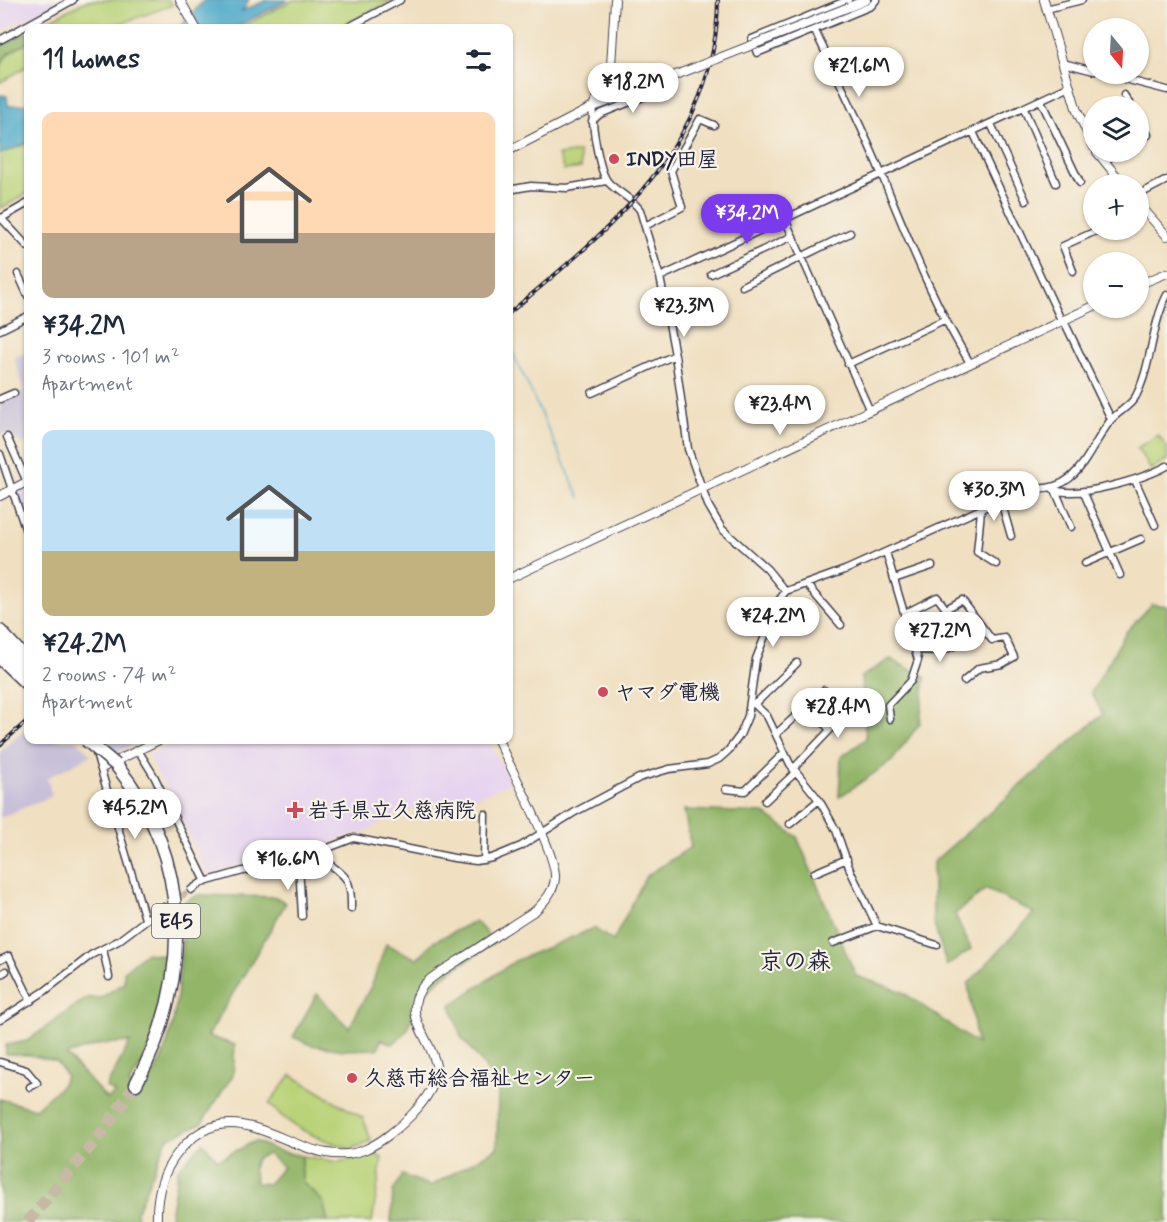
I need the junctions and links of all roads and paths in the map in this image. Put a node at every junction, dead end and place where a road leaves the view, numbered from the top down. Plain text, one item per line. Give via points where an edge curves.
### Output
1 (73, 0) edge
2 (180, 0) edge
3 (400, 0) edge
4 (615, 0) edge
5 (866, 0) edge
6 (876, 0) edge
7 (1044, 0) edge
8 (1082, 0) edge
9 (849, 4) edge
10 (1046, 9) junction
11 (29, 24) edge
12 (194, 24) edge
13 (356, 24) edge
14 (24, 27) edge
15 (815, 31) junction
16 (0, 40) edge
17 (1063, 63) junction
18 (1083, 68) edge
19 (1144, 84) edge
20 (1070, 86) junction
21 (1167, 90) edge
22 (598, 95) junction
23 (1041, 101) junction
24 (593, 107) junction
25 (1024, 109) junction
26 (592, 121) junction
27 (991, 124) junction
28 (714, 125) dead end
29 (1083, 127) edge
30 (973, 132) junction
31 (513, 148) edge
32 (1105, 162) edge
33 (882, 174) junction
34 (1115, 174) edge
35 (1167, 180) edge
36 (606, 181) junction
37 (1056, 183) dead end
38 (1080, 183) dead end
39 (513, 189) edge
40 (1149, 189) edge
41 (1026, 201) dead end
42 (24, 205) edge
43 (1149, 217) edge
44 (0, 219) edge
45 (785, 219) junction
46 (645, 226) junction
47 (850, 233) dead end
48 (793, 236) junction
49 (1167, 236) edge
50 (1083, 237) edge
51 (24, 243) edge
52 (802, 256) junction
53 (1073, 271) dead end
54 (1167, 273) edge
55 (18, 274) dead end
56 (711, 274) dead end
57 (660, 277) junction
58 (1149, 280) edge
59 (742, 286) dead end
60 (24, 287) edge
61 (1167, 295) edge
62 (1083, 311) edge
63 (24, 319) edge
64 (944, 320) junction
65 (1062, 320) junction
66 (0, 330) edge
67 (675, 355) junction
68 (970, 363) junction
69 (848, 364) junction
70 (14, 393) dead end
71 (592, 393) dead end
72 (0, 399) edge
73 (869, 409) junction
74 (1111, 419) junction
75 (7, 437) dead end
76 (0, 454) edge
77 (1167, 466) edge
78 (24, 473) edge
79 (1135, 480) junction
80 (24, 483) edge
81 (702, 487) junction
82 (1054, 490) junction
83 (4, 491) edge
84 (1083, 491) junction
85 (1001, 501) junction
86 (981, 511) junction
87 (1155, 525) dead end
88 (1071, 526) dead end
89 (24, 529) edge
90 (1011, 536) dead end
91 (1141, 539) dead end
92 (886, 552) junction
93 (1109, 552) junction
94 (1085, 563) dead end
95 (996, 564) dead end
96 (932, 566) dead end
97 (1120, 575) dead end
98 (513, 577) edge
99 (894, 579) junction
100 (806, 584) junction
101 (785, 591) junction
102 (904, 614) junction
103 (841, 625) dead end
104 (0, 631) edge
105 (958, 644) dead end
106 (0, 646) edge
107 (915, 650) junction
108 (24, 657) edge
109 (0, 658) edge
110 (796, 663) dead end
111 (24, 670) edge
112 (24, 681) edge
113 (964, 681) dead end
114 (824, 690) dead end
115 (753, 703) junction
116 (807, 705) junction
117 (890, 719) dead end
118 (776, 734) junction
119 (91, 744) edge
120 (95, 744) edge
121 (98, 744) edge
122 (151, 744) edge
123 (500, 744) edge
124 (138, 750) junction
125 (784, 753) junction
126 (116, 765) junction
127 (102, 768) junction
128 (795, 771) junction
129 (726, 789) dead end
130 (819, 800) junction
131 (765, 801) dead end
132 (485, 814) dead end
133 (790, 824) dead end
134 (541, 833) junction
135 (322, 859) junction
136 (847, 859) junction
137 (484, 860) junction
138 (299, 865) junction
139 (814, 873) dead end
140 (206, 882) junction
141 (191, 890) tunnel mouth
142 (163, 907) dead end
143 (351, 909) dead end
144 (302, 916) dead end
145 (145, 919) junction
146 (877, 926) junction
147 (833, 942) dead end
148 (937, 945) dead end
149 (103, 949) junction
150 (0, 960) edge
151 (109, 977) dead end
152 (31, 1001) junction
153 (0, 1020) edge
154 (0, 1062) edge
155 (136, 1084) tunnel mouth
156 (30, 1087) dead end
157 (158, 1222) edge

1 - 11 street
2 - 12 street
3 - 13 street
4 - 22 street via 613,56
5 - 9 street
6 - 15 street via 872,6
7 - 10 street
8 - 10 street
9 - 15 street via 752,39 757,53
9 - 24 street, bridge
10 - 17 street
14 - 16 street
15 - 33 street
17 - 18 street
17 - 20 street
19 - 21 street
20 - 23 street
20 - 29 street
22 - 24 street
22 - 26 street via 657,75 663,89 600,114
23 - 25 street
23 - 38 street
24 - 26 street
24 - 31 street
25 - 27 street
25 - 37 street
26 - 36 street
27 - 30 street
27 - 41 street
28 - 46 street via 700,119 671,171 682,207
30 - 33 street
30 - 65 street
32 - 34 street
33 - 45 street
33 - 64 street via 902,230
35 - 40 street
36 - 39 street via 567,188
36 - 46 street via 634,202
42 - 44 street
43 - 49 street
44 - 51 street
45 - 48 street
45 - 57 street
46 - 57 street
47 - 52 street
48 - 52 street
48 - 56 street
50 - 53 street via 1063,246
52 - 59 street
52 - 69 street
54 - 58 street
55 - 60 street
57 - 67 street
61 - 74 street via 1136,395
62 - 65 street
63 - 66 street
64 - 68 street
64 - 69 street
65 - 68 street
65 - 74 street
67 - 71 street
67 - 81 street via 688,449
68 - 73 street
69 - 73 street
70 - 72 street
73 - 81 street
74 - 82 street via 1083,463 1064,485
75 - 78 street
76 - 83 street
77 - 79 street
79 - 84 street
79 - 87 street
80 - 83 street
81 - 98 street
81 - 101 street via 722,529 767,569
82 - 84 street via 1063,494
82 - 85 street via 1028,488
82 - 88 street
83 - 89 street
84 - 93 street
85 - 86 street
85 - 90 street
86 - 92 street
86 - 95 street via 977,552
91 - 93 street
92 - 99 street
92 - 100 street
93 - 94 street
93 - 97 street
96 - 99 street
99 - 102 street
100 - 101 street
100 - 103 street
101 - 115 street via 756,658
102 - 107 street
102 - 113 street via 937,597 946,609 962,600 992,640 1005,638 1014,657 1002,664 979,668
104 - 108 highway
105 - 107 street via 943,651
106 - 111 highway
107 - 117 street via 918,660 911,681 888,705
109 - 112 highway
110 - 115 street
114 - 116 street
115 - 118 street
115 - 134 street via 740,735 719,759 639,778
116 - 118 street
116 - 128 street via 830,729
118 - 125 street
119 - 126 highway, E45, bridge
120 - 127 street
121 - 126 highway, E45, bridge
122 - 124 street
123 - 134 street
124 - 127 street
124 - 140 street
125 - 128 street
125 - 129 street via 745,791
126 - 155 highway, E45 via 155,829 175,911 176,963 169,1002 156,1043
127 - 145 street
128 - 130 street
128 - 131 street
130 - 133 street
130 - 136 street
132 - 137 street
134 - 137 street via 510,852
134 - 157 street via 555,869 555,880 544,902 434,976 417,998 416,1022 431,1052 436,1074 432,1089 413,1113 375,1145 351,1154 322,1152 252,1125 220,1125 206,1130 184,1145 169,1164 158,1198
135 - 137 street via 328,848 354,838 454,858
135 - 138 street
135 - 143 street via 346,876 352,887
136 - 139 street
136 - 146 street
138 - 140 street via 243,871
138 - 144 street
140 - 141 street
142 - 145 street
145 - 149 street
146 - 147 street
146 - 148 street
149 - 151 street
149 - 152 street
150 - 152 street via 9,956
152 - 153 street
154 - 156 street via 26,1070 37,1083

